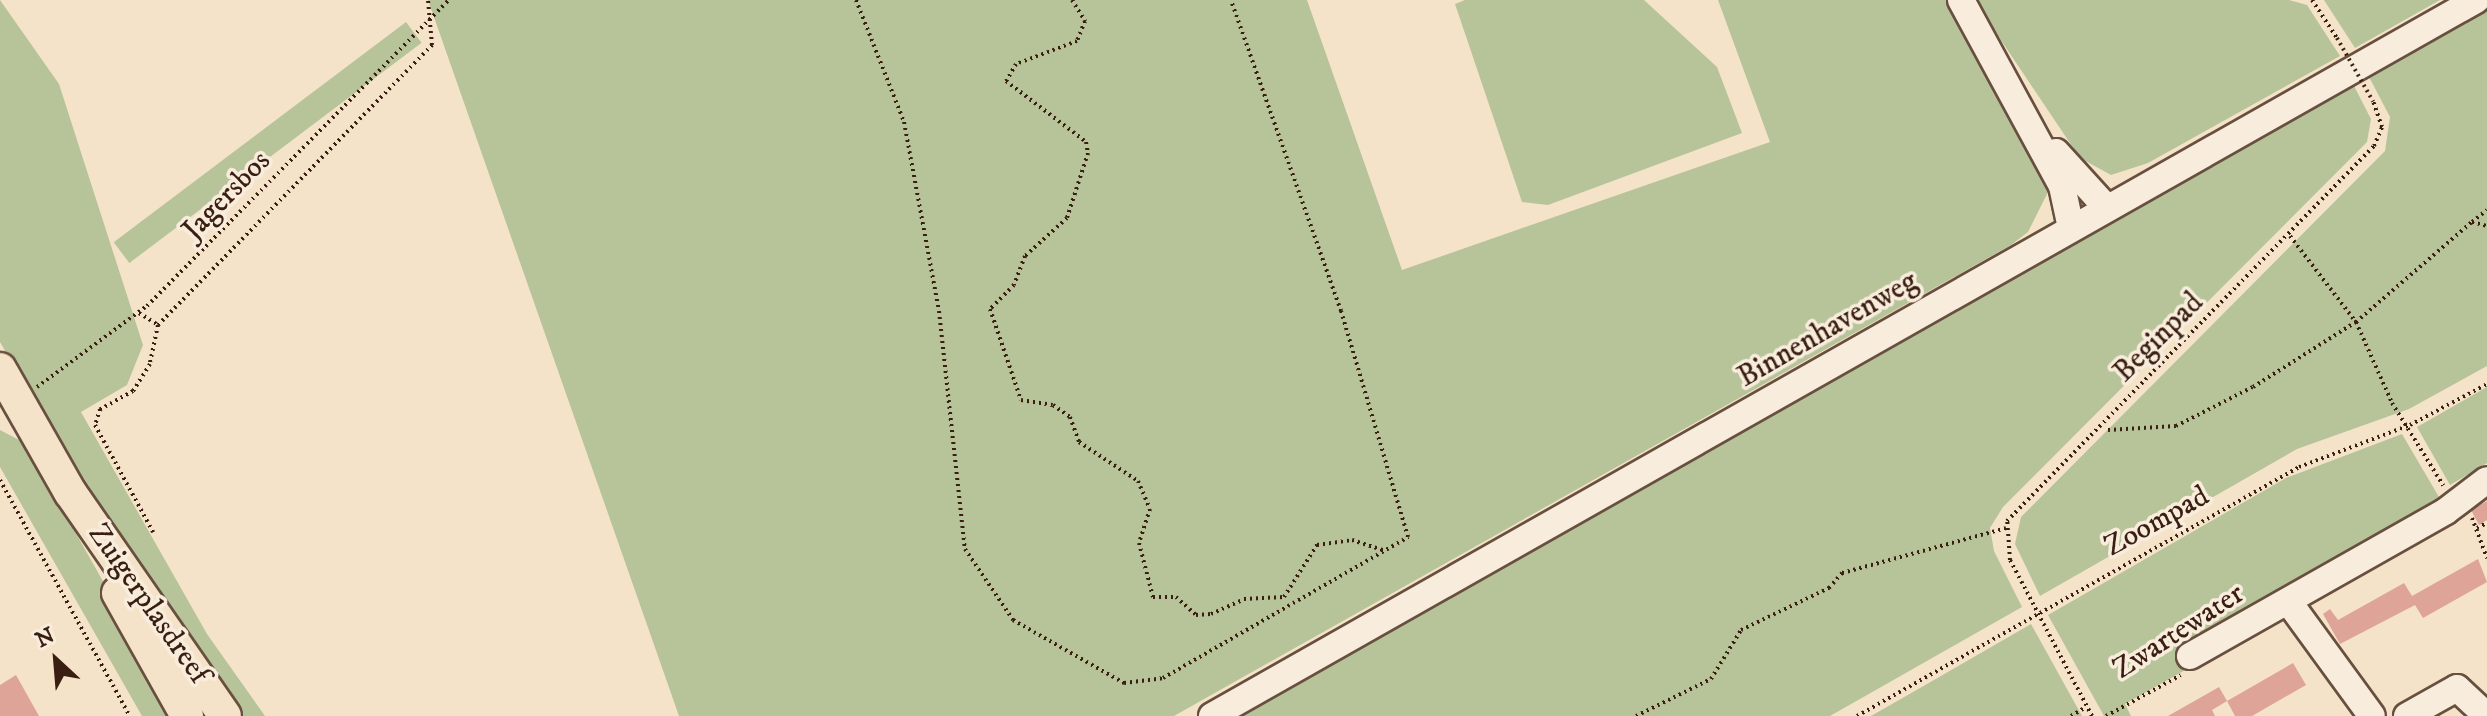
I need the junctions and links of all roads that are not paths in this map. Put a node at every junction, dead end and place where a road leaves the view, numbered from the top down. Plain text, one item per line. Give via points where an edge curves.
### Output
1 (1961, 0) edge
2 (2476, 0) edge
3 (2021, 109) junction
4 (2107, 208) junction
5 (2071, 228) junction
6 (0, 369) edge
7 (2487, 480) edge
8 (70, 492) junction
9 (2288, 601) junction
10 (2190, 656) road end
11 (187, 716) edge
12 (225, 716) edge
13 (1212, 716) edge
14 (2372, 716) edge
15 (2407, 716) edge
16 (2487, 716) edge

1 - 3 street
2 - 4 street, Binnenhavenweg
3 - 4 street
3 - 5 street via 2062,186
4 - 5 street, Binnenhavenweg
5 - 13 street, Binnenhavenweg
6 - 8 main road, Zuigerplasdreef
7 - 9 street, Zwartewater via 2448,495
8 - 11 main road, Zuigerplasdreef
8 - 12 main road, Zuigerplasdreef
9 - 10 street, Zwartewater
9 - 14 street, Zwartewater
15 - 16 street via 2457,688

